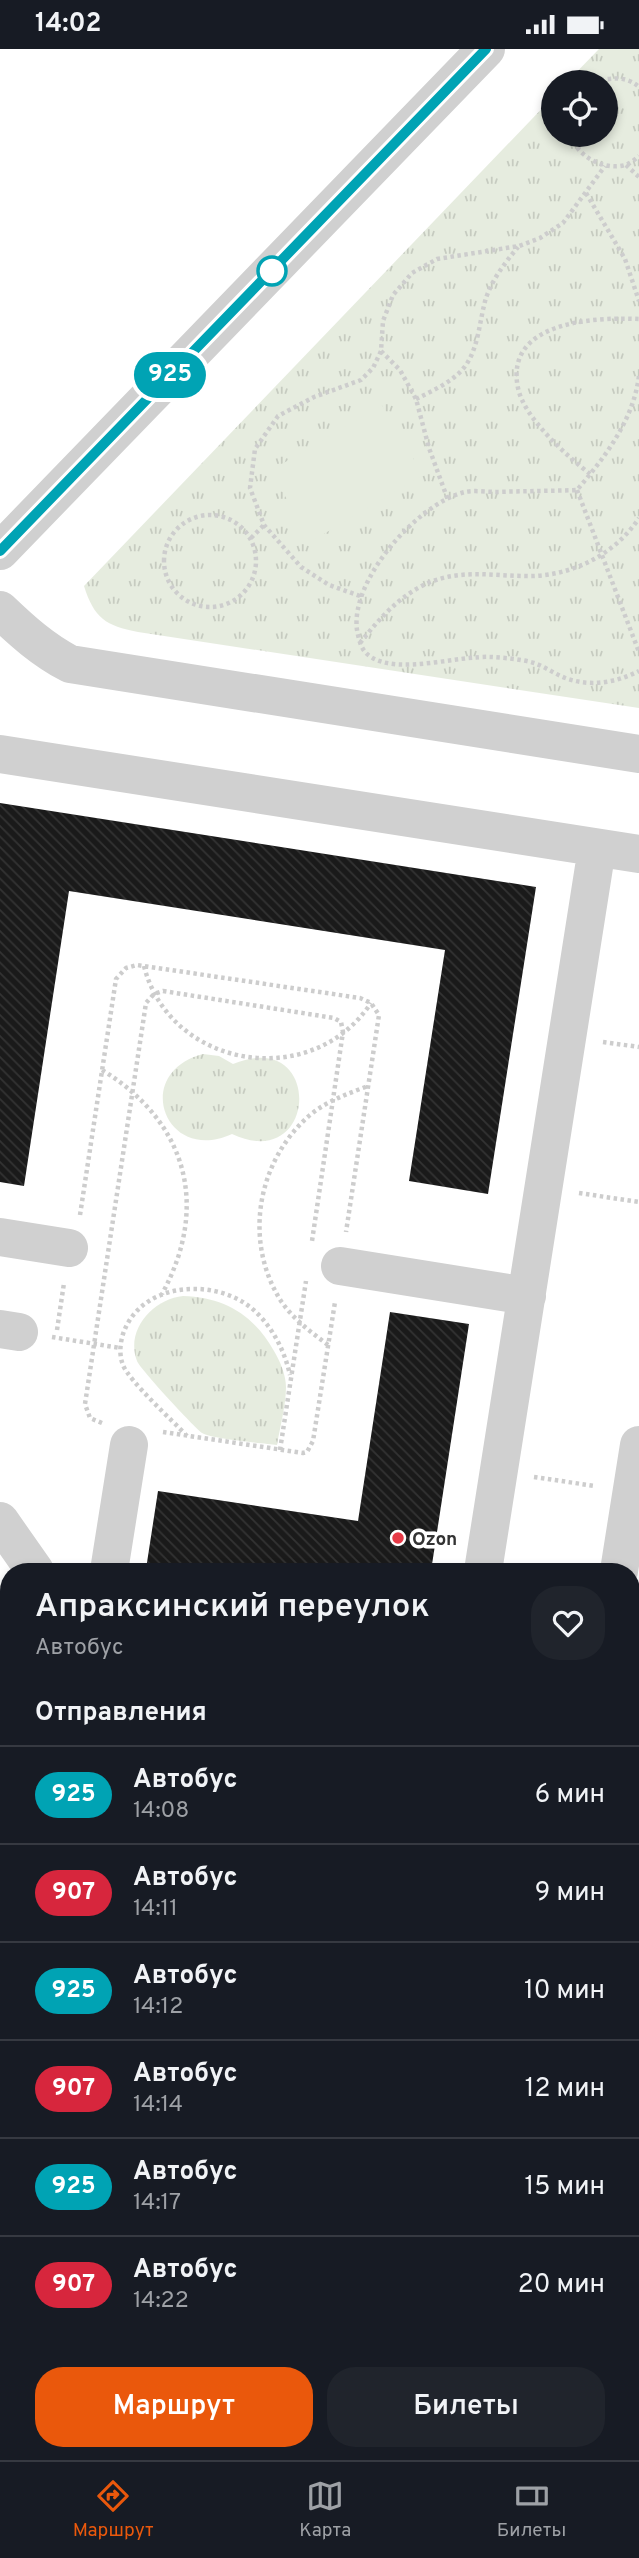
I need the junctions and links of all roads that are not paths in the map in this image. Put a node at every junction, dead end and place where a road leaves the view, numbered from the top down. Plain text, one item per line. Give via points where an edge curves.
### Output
1 (486, 49) edge
2 (0, 551) edge
3 (0, 610) edge
4 (0, 754) edge
5 (639, 754) edge
6 (597, 848) junction
7 (639, 854) edge
8 (0, 1237) edge
9 (69, 1248) road end
10 (320, 1260) road end
11 (527, 1296) junction
12 (131, 1433) road end
13 (636, 1470) edge
14 (0, 1521) edge
15 (29, 1563) edge
16 (110, 1563) edge
17 (484, 1563) edge
18 (620, 1563) edge

1 - 2 street
3 - 5 street via 29,637 71,664
4 - 6 street
6 - 7 street
6 - 11 street
8 - 9 street
10 - 11 street
11 - 17 street
12 - 16 street
13 - 18 street
14 - 15 street

